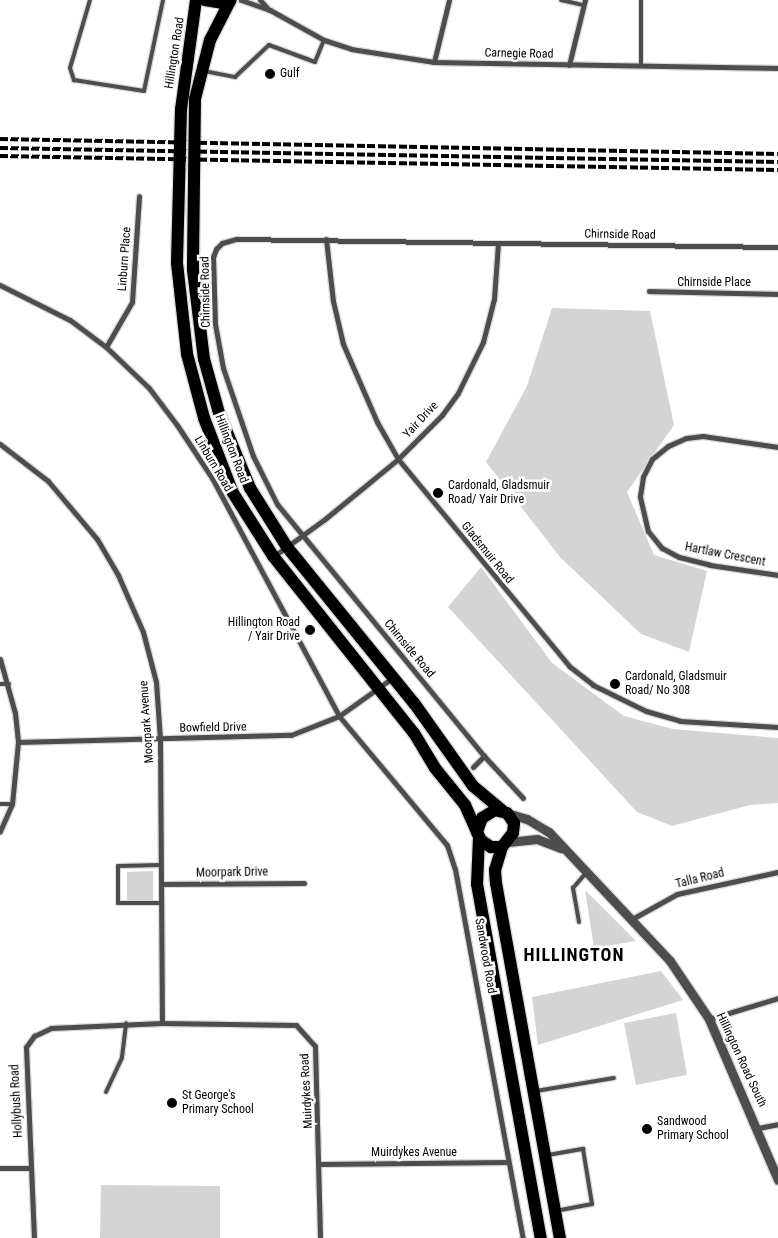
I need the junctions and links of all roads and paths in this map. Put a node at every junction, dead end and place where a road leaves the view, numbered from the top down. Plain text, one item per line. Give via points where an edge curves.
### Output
1 (90, 0) edge
2 (163, 0) edge
3 (196, 0) edge
4 (205, 0) edge
5 (230, 0) edge
6 (241, 0) edge
7 (260, 0) edge
8 (449, 0) edge
9 (561, 0) edge
10 (641, 0) edge
11 (584, 2) edge
12 (270, 10) junction
13 (324, 40) junction
14 (434, 62) junction
15 (569, 65) junction
16 (641, 65) junction
17 (778, 68) edge
18 (202, 70) junction
19 (139, 196) dead end
20 (326, 239) junction
21 (498, 243) junction
22 (778, 247) edge
23 (0, 285) edge
24 (649, 291) dead end
25 (778, 294) edge
26 (106, 347) junction
27 (0, 444) edge
28 (778, 448) edge
29 (398, 459) junction
30 (305, 535) junction
31 (287, 547) junction
32 (273, 556) junction
33 (778, 575) edge
34 (0, 659) edge
35 (392, 677) junction
36 (0, 684) edge
37 (9, 684) junction
38 (377, 689) junction
39 (339, 716) junction
40 (778, 727) edge
41 (160, 739) junction
42 (18, 742) junction
43 (484, 756) junction
44 (473, 767) dead end
45 (523, 798) dead end
46 (0, 804) edge
47 (12, 804) junction
48 (505, 811) junction
49 (0, 831) edge
50 (478, 835) junction
51 (505, 844) junction
52 (564, 849) junction
53 (161, 865) junction
54 (778, 872) edge
55 (586, 873) junction
56 (304, 883) dead end
57 (161, 884) junction
58 (161, 903) junction
59 (632, 920) junction
60 (579, 922) dead end
61 (778, 998) edge
62 (709, 1019) junction
63 (126, 1023) junction
64 (162, 1023) junction
65 (614, 1078) dead end
66 (106, 1092) dead end
67 (534, 1092) junction
68 (778, 1124) edge
69 (758, 1128) junction
70 (545, 1156) junction
71 (508, 1162) junction
72 (320, 1164) junction
73 (0, 1168) edge
74 (31, 1168) junction
75 (778, 1180) edge
76 (555, 1211) junction
77 (34, 1238) edge
78 (320, 1238) edge
79 (523, 1238) edge
80 (540, 1238) edge
81 (560, 1238) edge

1 - 2 lane via 70,68 74,80 144,91
3 - 32 main road, Hillington Road via 181,101 178,195 178,286 186,345 204,418 233,494
4 - 5 main road via 214,3
5 - 18 main road, Hillington Road via 215,28
6 - 12 street, Carnegie Road
7 - 12 street, Carnegie Road
8 - 14 street
9 - 11 lane
10 - 16 lane
11 - 15 street
12 - 13 street, Carnegie Road
13 - 14 street, Carnegie Road via 351,49
13 - 18 lane via 315,62 269,45 235,76
14 - 15 street, Carnegie Road
15 - 16 street, Carnegie Road
16 - 17 street, Carnegie Road
18 - 31 main road, Hillington Road via 195,99 193,270 204,359 219,413 250,488
19 - 26 street, Linburn Place via 132,302
20 - 21 street, Chirnside Road
20 - 29 street, Gladsmuir Road via 343,344 358,385
20 - 30 street, Chirnside Road via 236,239 222,243 213,257 215,324 236,413 252,456 277,504
21 - 22 street, Chirnside Road
21 - 29 street, Yair Drive via 494,299 483,342 470,371 442,415
23 - 26 street, Linburn Road via 70,320
24 - 25 street, Chirnside Place
26 - 39 street, Linburn Road via 149,388 212,478
27 - 41 street, Moorpark Avenue via 48,481 69,503 118,574 143,632 156,682
28 - 33 street, Hartlaw Crescent via 703,436 686,438 668,446 652,459 643,477 640,497 648,531 662,548 679,558
29 - 30 street, Yair Drive
29 - 40 street, Gladsmuir Road via 533,626 569,666 593,685 646,711 680,721
30 - 31 street, Yair Drive
30 - 43 street, Chirnside Road
31 - 32 street, Yair Drive
31 - 35 main road, Hillington Road
32 - 38 main road, Hillington Road
34 - 37 street
35 - 38 street, Bowfield Drive
35 - 48 main road, Hillington Road via 473,786
36 - 37 lane
37 - 42 street
38 - 39 street, Bowfield Drive
38 - 50 main road, Hillington Road via 414,733 435,768 466,805
39 - 41 street, Bowfield Drive via 291,735
39 - 71 street, Sandwood Road via 447,846 455,868
41 - 42 street, Bowfield Drive
41 - 53 street, Moorpark Avenue
42 - 47 street
43 - 44 street
43 - 45 street, Chirnside Road
46 - 47 lane
47 - 49 street
48 - 50 main road via 485,815
48 - 51 main road via 514,823
48 - 52 street, Hillington Road South via 539,825
50 - 51 main road via 491,847
50 - 80 main road, Sandwood Road via 476,884
51 - 52 street, Hillington Road South via 537,839
51 - 67 main road, Sandwood Road via 496,864 496,883
52 - 55 street, Hillington Road South
53 - 57 street, Moorpark Avenue
53 - 58 lane via 118,866 118,902
54 - 59 street, Talla Road via 677,894
55 - 59 street, Hillington Road South
55 - 60 lane via 573,888
56 - 57 street, Moorpark Drive
57 - 58 street, Moorpark Avenue
58 - 64 street, Moorpark Avenue
59 - 62 street, Hillington Road South via 670,961
61 - 62 street
62 - 69 street, Hillington Road South
63 - 64 street, Hollybush Road
63 - 66 lane via 122,1057
63 - 74 street, Hollybush Road via 51,1028 34,1036 26,1047
64 - 72 street, Muirdykes Road via 296,1025 315,1046
65 - 67 lane
67 - 70 main road, Sandwood Road
68 - 69 street
69 - 75 street, Hillington Road South
70 - 76 main road, Sandwood Road
70 - 76 lane via 583,1149 592,1204
71 - 72 street, Muirdykes Avenue
71 - 79 street, Sandwood Road
72 - 78 street, Muirdykes Road
73 - 74 street
74 - 77 street, Hollybush Road
76 - 81 main road, Sandwood Road

